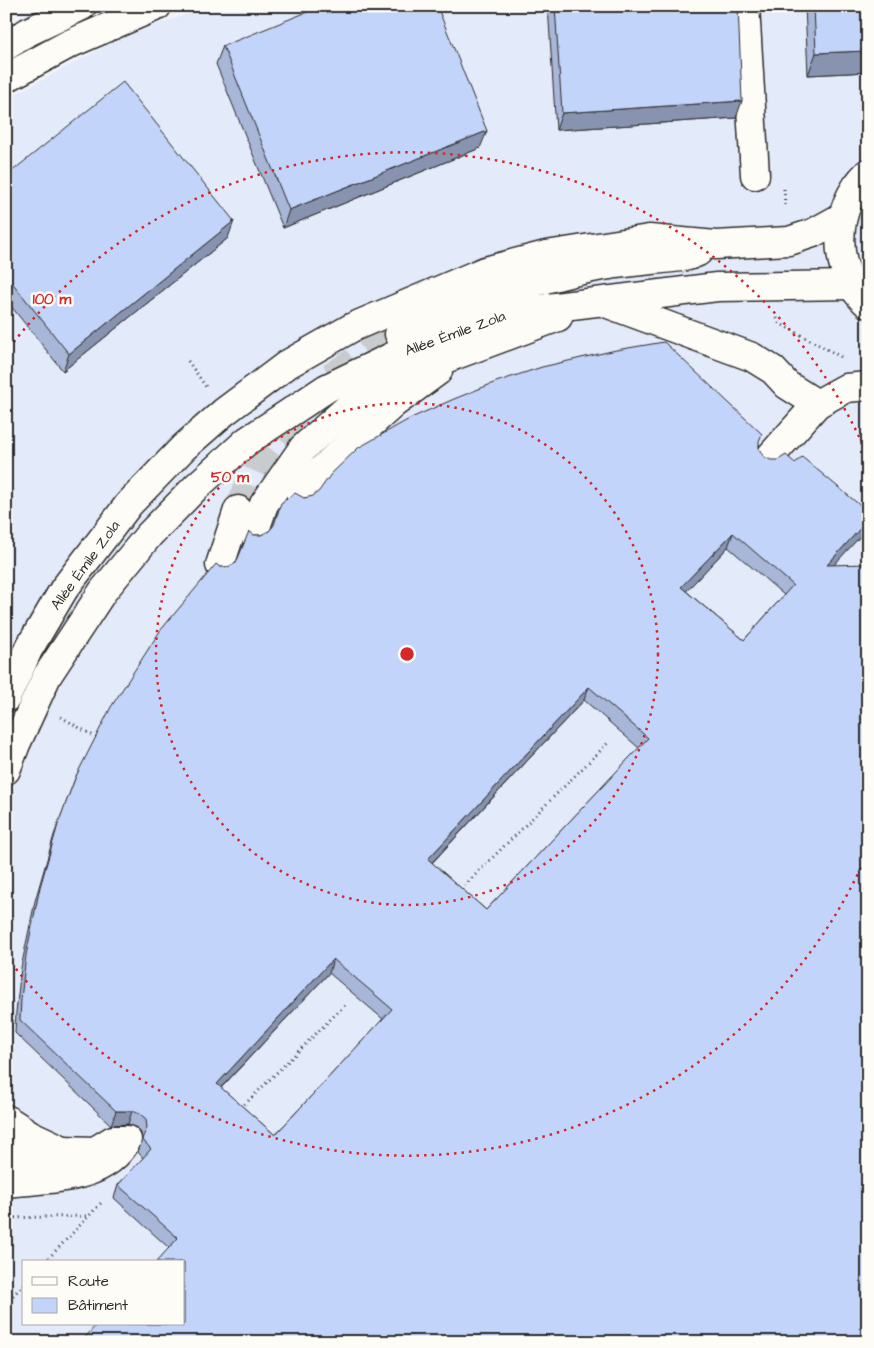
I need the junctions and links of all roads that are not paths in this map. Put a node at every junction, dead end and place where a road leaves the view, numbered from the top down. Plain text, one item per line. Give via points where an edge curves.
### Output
1 (82, 6) edge
2 (157, 6) edge
3 (745, 6) edge
4 (6, 46) edge
5 (6, 78) edge
6 (868, 173) edge
7 (755, 176) dead end
8 (842, 217) junction
9 (716, 245) junction
10 (591, 247) junction
11 (618, 265) junction
12 (860, 295) edge
13 (599, 301) junction
14 (353, 327) junction
15 (399, 334) tunnel mouth
16 (470, 350) junction
17 (868, 386) edge
18 (327, 388) junction
19 (817, 404) junction
20 (179, 442) junction
21 (769, 458) edge
22 (301, 496) edge
23 (238, 510) tunnel mouth
24 (254, 533) edge
25 (149, 535) junction
26 (220, 565) edge
27 (28, 650) junction
28 (46, 676) junction
29 (6, 698) edge
30 (6, 770) edge
31 (6, 1118) edge
32 (62, 1150) junction
33 (6, 1155) edge
34 (6, 1183) edge

1 - 4 main road
2 - 5 main road via 69,44
3 - 7 main road
6 - 8 main road via 851,194
8 - 9 main road, Allée Émile Zola via 813,233 789,241
8 - 12 main road via 843,264
9 - 10 main road, Allée Émile Zola via 649,239
9 - 11 main road via 688,256
10 - 11 main road
10 - 14 main road, Allée Émile Zola via 484,271
11 - 15 main road via 511,288 444,312
12 - 13 main road, Allée Émile Zola via 717,287
13 - 16 main road
13 - 18 main road, Allée Émile Zola via 507,313 414,346
13 - 19 main road via 752,357
14 - 18 main road via 354,339
14 - 20 main road, Allée Émile Zola via 288,364
16 - 22 main road via 393,404 314,477
16 - 24 main road via 399,376 350,406 303,448 264,504
17 - 19 main road via 846,388
18 - 25 main road, Allée Émile Zola via 247,441
19 - 21 main road
20 - 25 main road, Allée Émile Zola via 195,462
20 - 27 main road, Allée Émile Zola via 64,589
23 - 26 main road
25 - 28 main road, Allée Émile Zola via 103,591
27 - 28 main road via 38,654
27 - 29 main road, Allée Émile Zola
28 - 30 main road, Allée Émile Zola
31 - 32 main road
32 - 33 main road
32 - 34 main road via 95,1151 113,1140 128,1140 102,1166 69,1177

